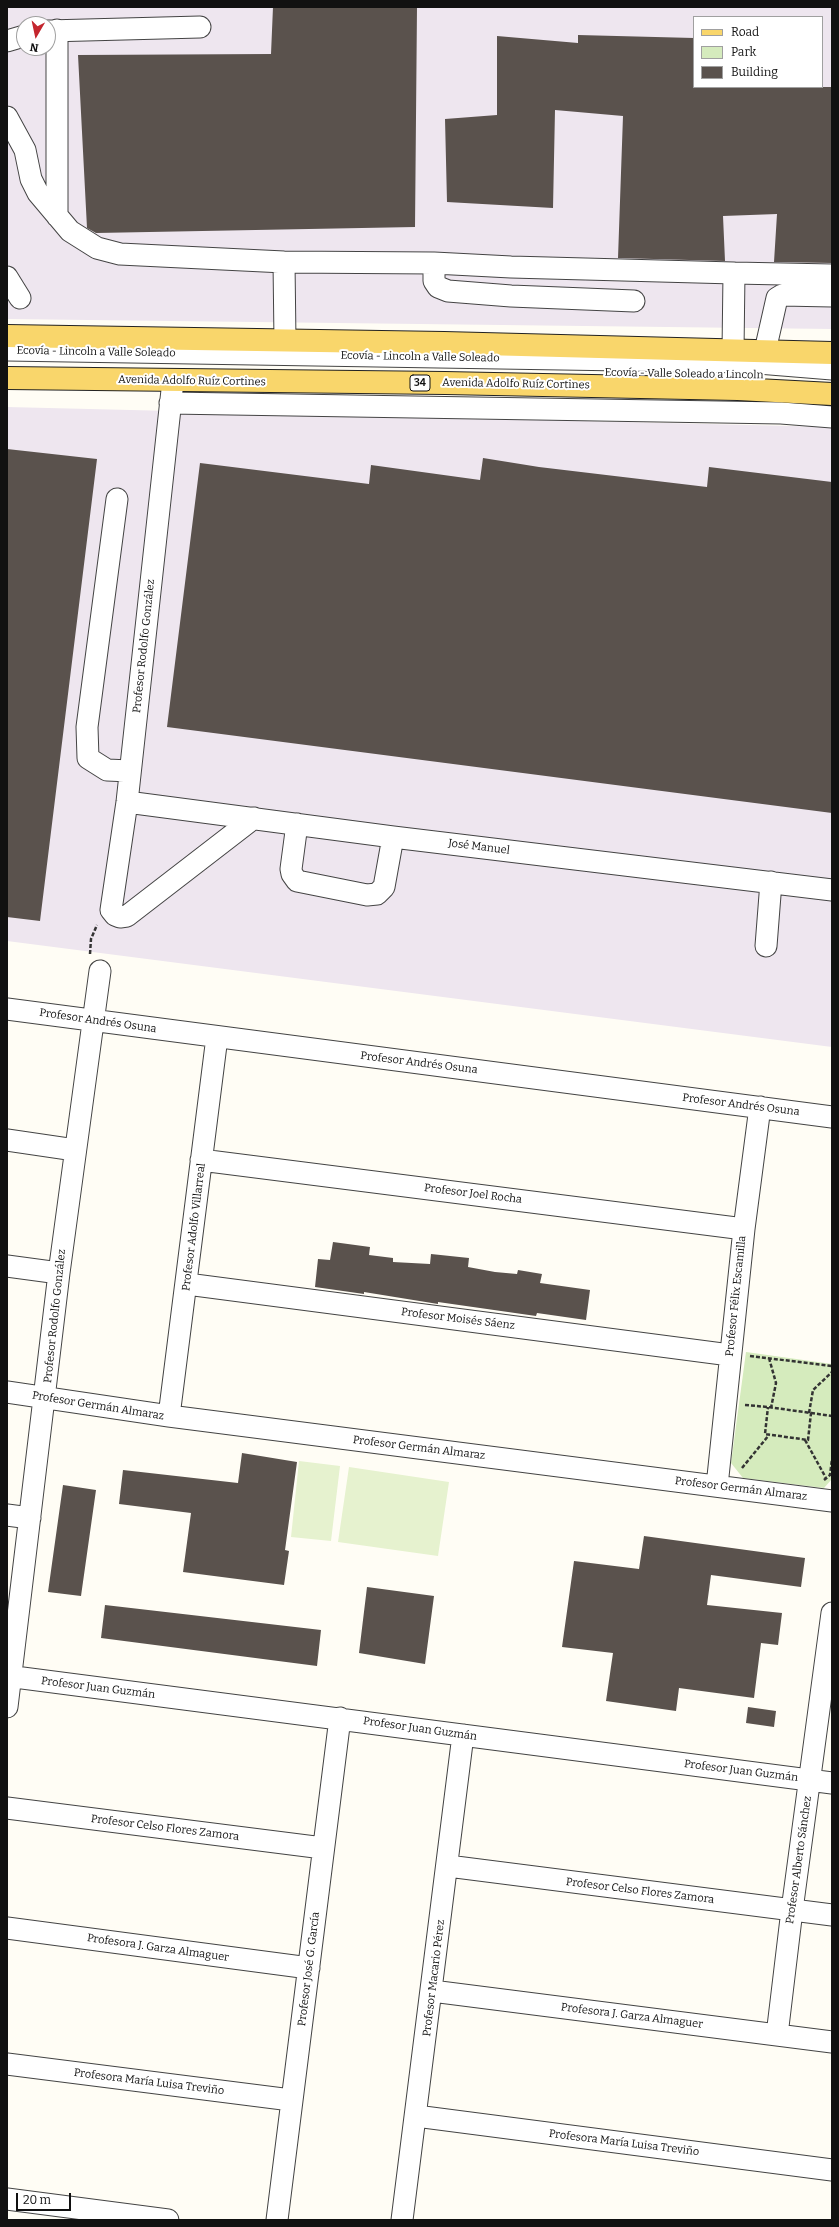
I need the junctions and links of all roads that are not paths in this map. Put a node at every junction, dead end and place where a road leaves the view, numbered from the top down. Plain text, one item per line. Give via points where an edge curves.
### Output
1 (200, 27) dead end
2 (56, 30) edge
3 (53, 56) edge
4 (7, 117) edge
5 (57, 216) junction
6 (284, 262) junction
7 (434, 263) junction
8 (511, 267) junction
9 (734, 273) junction
10 (832, 275) edge
11 (7, 277) edge
12 (512, 296) junction
13 (832, 296) edge
14 (20, 298) dead end
15 (634, 301) dead end
16 (7, 336) edge
17 (285, 341) junction
18 (7, 350) edge
19 (732, 350) junction
20 (765, 351) junction
21 (832, 353) edge
22 (7, 364) edge
23 (832, 369) edge
24 (7, 378) edge
25 (832, 379) edge
26 (173, 381) junction
27 (832, 394) edge
28 (170, 403) junction
29 (832, 417) edge
30 (117, 499) dead end
31 (130, 771) junction
32 (127, 802) junction
33 (254, 818) junction
34 (297, 824) junction
35 (393, 837) junction
36 (771, 882) junction
37 (832, 890) edge
38 (766, 946) dead end
39 (100, 971) road end
40 (7, 1009) edge
41 (94, 1020) junction
42 (217, 1037) junction
43 (760, 1107) junction
44 (832, 1117) edge
45 (7, 1140) edge
46 (75, 1150) junction
47 (202, 1160) junction
48 (744, 1229) junction
49 (7, 1266) edge
50 (59, 1273) junction
51 (187, 1284) junction
52 (739, 1355) junction
53 (7, 1392) edge
54 (46, 1398) junction
55 (169, 1416) junction
56 (717, 1486) junction
57 (832, 1501) edge
58 (7, 1515) edge
59 (30, 1518) junction
60 (832, 1613) edge
61 (829, 1656) edge
62 (9, 1677) edge
63 (7, 1707) edge
64 (340, 1718) junction
65 (463, 1735) junction
66 (810, 1780) junction
67 (832, 1783) edge
68 (7, 1808) edge
69 (323, 1848) junction
70 (448, 1866) junction
71 (792, 1910) junction
72 (832, 1915) edge
73 (7, 1928) edge
74 (310, 1968) junction
75 (432, 1991) junction
76 (777, 2035) junction
77 (832, 2042) edge
78 (7, 2064) edge
79 (291, 2100) junction
80 (416, 2116) junction
81 (832, 2170) edge
82 (7, 2199) edge
83 (168, 2220) edge
84 (277, 2220) edge
85 (402, 2220) edge

1 - 2 street
3 - 5 street
4 - 5 street via 25,150 31,179 38,193
5 - 6 street via 70,231 97,248 120,254
6 - 7 street
6 - 17 street
7 - 8 street
7 - 12 street via 434,281 443,289
8 - 9 street
8 - 12 street
9 - 10 street
9 - 19 street
11 - 14 street
12 - 15 street
13 - 20 street via 782,295 777,298
16 - 17 main road
17 - 19 main road
18 - 23 street, Ecovía - Lincoln a Valle Soleado via 746,362
19 - 20 main road
20 - 21 main road
22 - 25 street, Ecovía - Valle Soleado a Lincoln via 792,376
24 - 26 main road, Avenida Adolfo Ruíz Cortines / 34
26 - 27 main road, Avenida Adolfo Ruíz Cortines / 34 via 445,383 698,388
26 - 28 street, Profesor Rodolfo González
28 - 29 street via 781,413
28 - 31 street, Profesor Rodolfo González
30 - 31 street via 88,727 88,758 107,770
31 - 32 street, Profesor Rodolfo González
32 - 33 street, José Manuel
32 - 33 street, Profesor Rodolfo González via 111,910 120,917 127,916
33 - 34 street, José Manuel
34 - 35 street, José Manuel
34 - 35 street via 291,869 296,880 367,894 377,894 384,887
35 - 36 street, José Manuel
36 - 37 street, José Manuel
36 - 38 street
39 - 41 street, Profesor Rodolfo González
40 - 41 street, Profesor Andrés Osuna
41 - 42 street, Profesor Andrés Osuna
41 - 46 street, Profesor Rodolfo González
42 - 43 street, Profesor Andrés Osuna
42 - 47 street, Profesor Adolfo Villarreal
43 - 44 street, Profesor Andrés Osuna
43 - 48 street, Profesor Félix Escamilla
45 - 46 street
46 - 50 street, Profesor Rodolfo González
47 - 48 street, Profesor Joel Rocha
47 - 51 street, Profesor Adolfo Villarreal
48 - 52 street, Profesor Félix Escamilla
49 - 50 street
50 - 54 street, Profesor Rodolfo González
51 - 52 street, Profesor Moisés Sáenz
51 - 55 street, Profesor Adolfo Villarreal
52 - 56 street, Profesor Félix Escamilla
53 - 54 street, Profesor Germán Almaraz
54 - 55 street, Profesor Germán Almaraz
54 - 59 street, Profesor Rodolfo González
55 - 56 street, Profesor Germán Almaraz
56 - 57 street, Profesor Germán Almaraz
58 - 59 street
59 - 62 street, Profesor Rodolfo González
60 - 61 street, Profesor Alberto Sánchez
61 - 66 street, Profesor Alberto Sánchez
62 - 63 street, Profesor Rodolfo González
62 - 64 street, Profesor Juan Guzmán
64 - 65 street, Profesor Juan Guzmán
64 - 69 street, Profesor José G. García
65 - 66 street, Profesor Juan Guzmán
65 - 70 street, Profesor Macario Pérez
66 - 67 street, Profesor Juan Guzmán
66 - 71 street, Profesor Alberto Sánchez
68 - 69 street, Profesor Celso Flores Zamora
69 - 74 street, Profesor José G. García
70 - 71 street, Profesor Celso Flores Zamora
70 - 75 street, Profesor Macario Pérez
71 - 72 street, Profesor Celso Flores Zamora
71 - 76 street, Profesor Alberto Sánchez
73 - 74 street, Profesora J. Garza Almaguer
74 - 79 street, Profesor José G. García
75 - 76 street, Profesora J. Garza Almaguer
75 - 80 street, Profesor Macario Pérez
76 - 77 street, Profesora J. Garza Almaguer
78 - 79 street, Profesora María Luisa Treviño
79 - 84 street, Profesor José G. García
80 - 81 street, Profesora María Luisa Treviño
80 - 85 street, Profesor Macario Pérez
82 - 83 street

